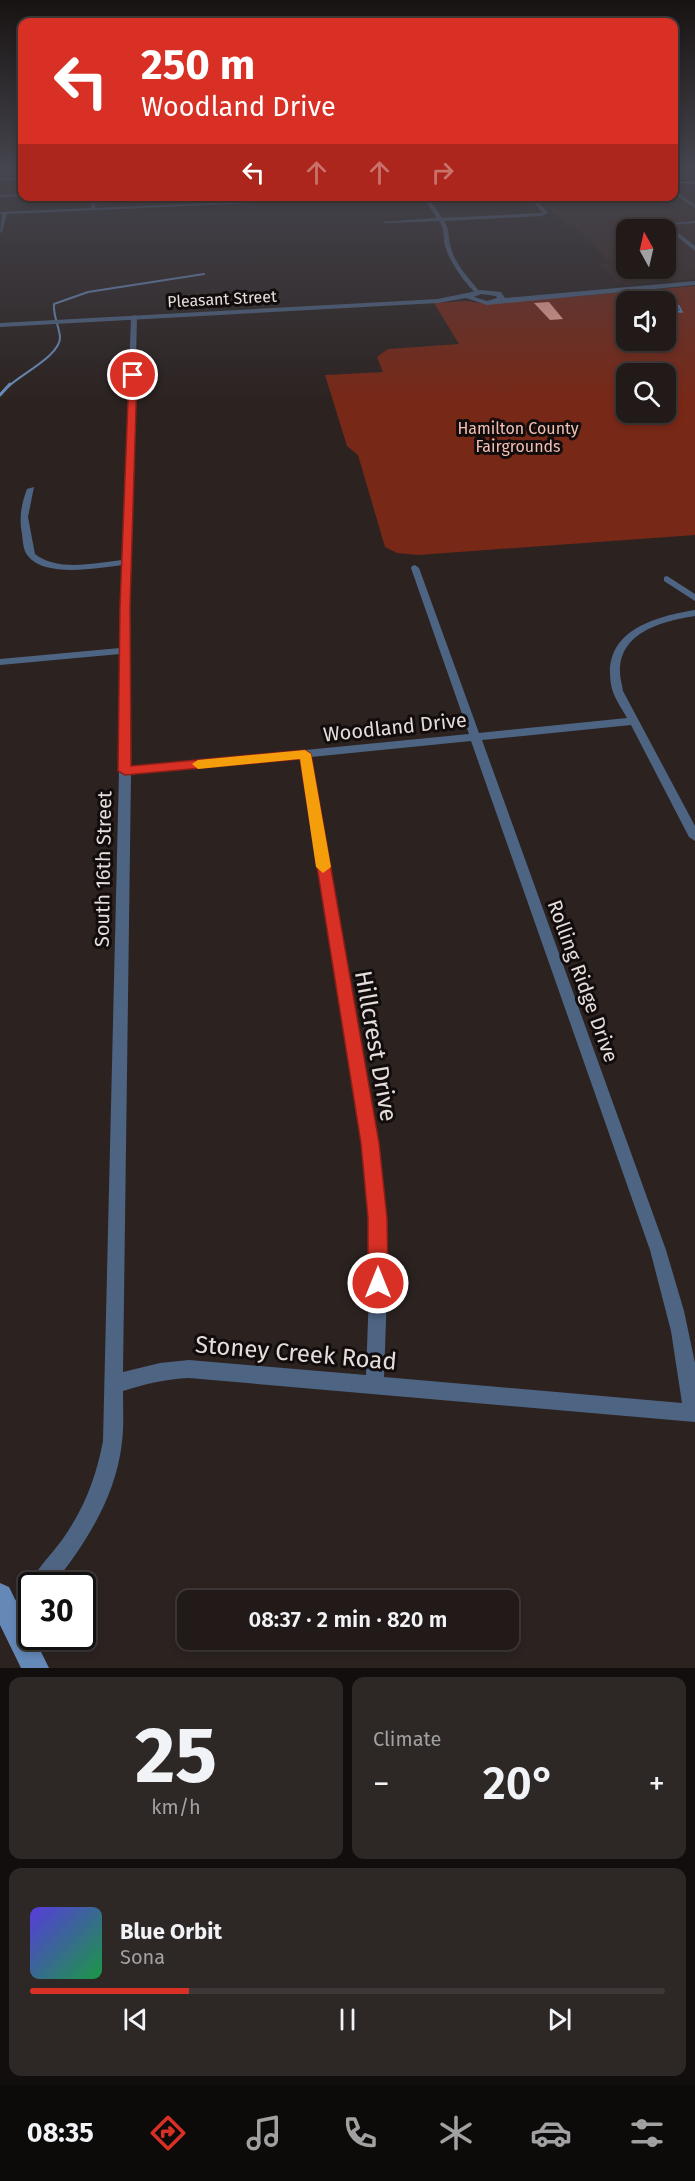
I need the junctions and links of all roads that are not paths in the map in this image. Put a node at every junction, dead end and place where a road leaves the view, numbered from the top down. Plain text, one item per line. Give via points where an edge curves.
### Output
1 (447, 246) edge
2 (466, 277) junction
3 (695, 283) edge
4 (489, 292) junction
5 (473, 296) junction
6 (500, 298) junction
7 (134, 317) junction
8 (0, 325) edge
9 (31, 489) dead end
10 (127, 562) junction
11 (415, 568) dead end
12 (667, 579) dead end
13 (695, 598) edge
14 (695, 613) edge
15 (124, 651) junction
16 (0, 662) edge
17 (634, 721) junction
18 (476, 737) junction
19 (305, 754) junction
20 (125, 771) junction
21 (695, 837) edge
22 (375, 1384) junction
23 (114, 1385) junction
24 (694, 1413) edge
25 (50, 1572) edge
26 (0, 1596) edge
27 (18, 1612) edge
28 (12, 1620) junction
29 (35, 1668) edge

1 - 2 street
2 - 4 street
2 - 5 street
3 - 6 street
4 - 5 street
4 - 6 street
5 - 6 street via 487,303
5 - 7 street, Pleasant Street
7 - 8 street, Pleasant Street
7 - 10 street, South 16th Street
9 - 10 street via 23,518 29,552 35,559 62,567
10 - 15 street, South 16th Street
11 - 18 street, Rolling Ridge Drive
12 - 13 street
14 - 17 street via 648,625 621,646 614,665 615,680
15 - 16 street
15 - 20 street, South 16th Street
17 - 18 street, Woodland Drive
17 - 21 street
18 - 19 street, Woodland Drive
18 - 24 street, Rolling Ridge Drive via 658,1251 680,1326
19 - 20 street, Woodland Drive
19 - 22 street, Hillcrest Drive via 370,1143 378,1218
20 - 23 street, South 16th Street
22 - 23 street, Stoney Creek Road via 174,1369
22 - 24 street, Stoney Creek Road
23 - 25 street via 112,1445 97,1504 81,1533
26 - 28 main road
27 - 28 street
28 - 29 main road

